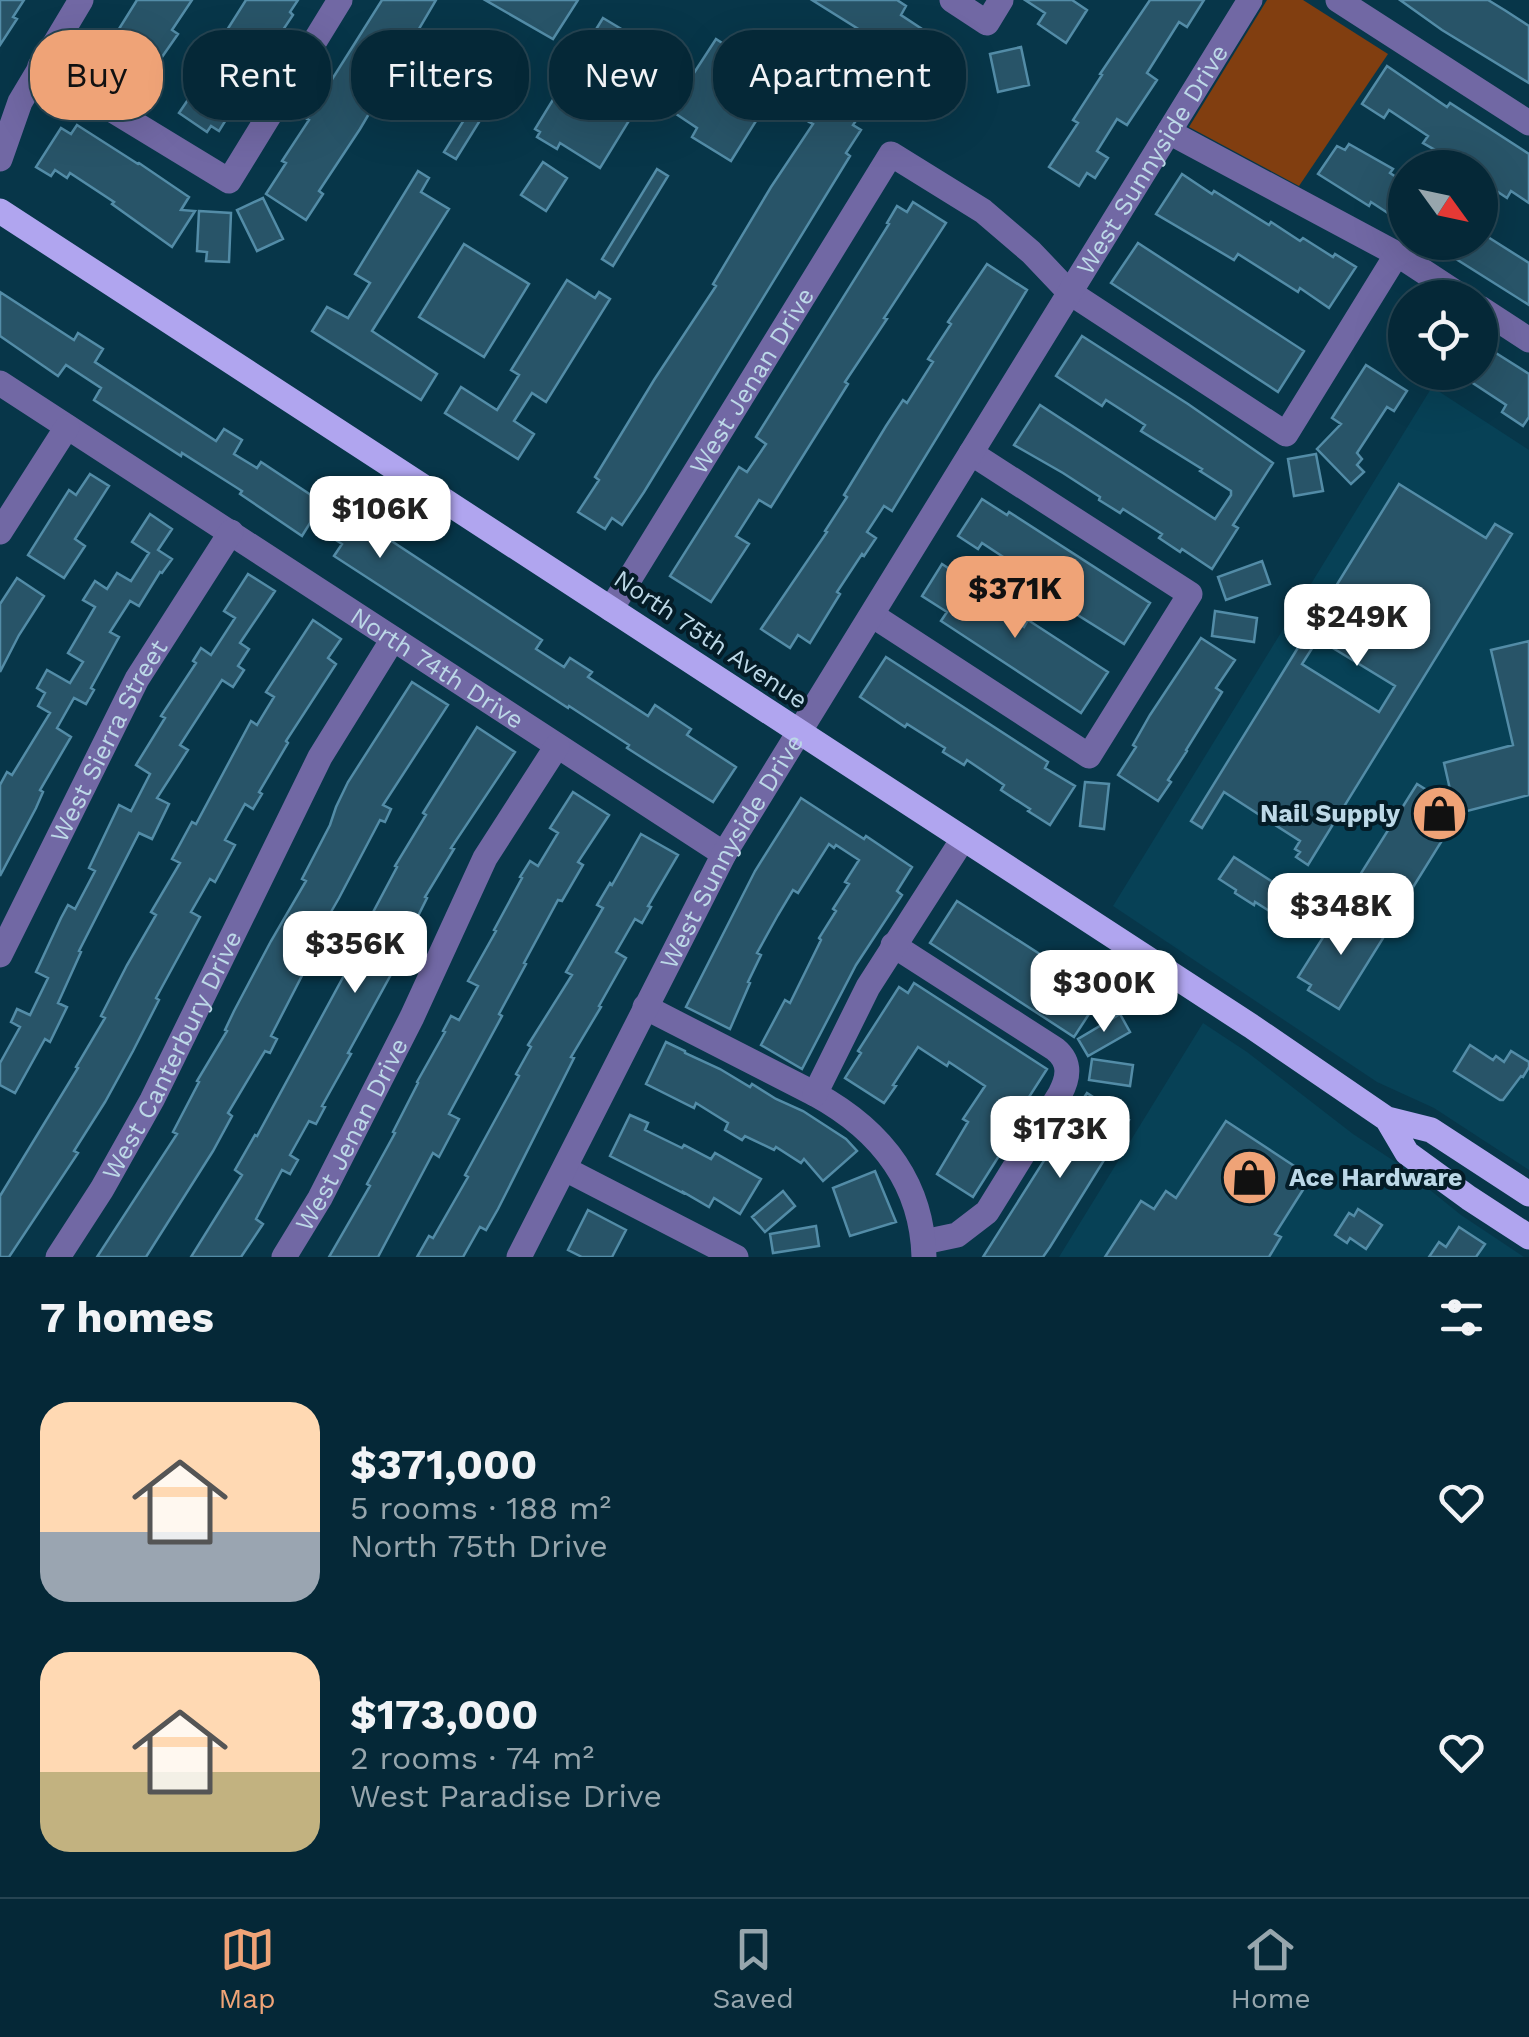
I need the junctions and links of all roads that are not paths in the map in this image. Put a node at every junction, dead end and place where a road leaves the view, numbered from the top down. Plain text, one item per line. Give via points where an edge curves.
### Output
1 (81, 0) edge
2 (340, 0) edge
3 (952, 0) edge
4 (1001, 0) edge
5 (1250, 0) edge
6 (1338, 0) edge
7 (62, 30) edge
8 (30, 84) edge
9 (129, 120) edge
10 (1529, 123) edge
11 (1168, 132) junction
12 (0, 160) edge
13 (0, 211) edge
14 (1388, 249) edge
15 (1393, 260) edge
16 (1406, 260) edge
17 (1437, 280) edge
18 (1069, 292) junction
19 (1498, 320) edge
20 (1529, 340) edge
21 (0, 383) edge
22 (67, 426) junction
23 (970, 453) junction
24 (0, 532) edge
25 (231, 532) junction
26 (612, 609) junction
27 (872, 615) junction
28 (393, 639) junction
29 (799, 733) junction
30 (557, 746) junction
31 (963, 839) junction
32 (724, 854) junction
33 (893, 945) junction
34 (0, 955) edge
35 (645, 1007) junction
36 (815, 1094) junction
37 (1388, 1119) junction
38 (565, 1169) junction
39 (1529, 1194) edge
40 (1529, 1236) edge
41 (924, 1250) edge
42 (58, 1257) edge
43 (284, 1257) edge
44 (519, 1257) edge
45 (736, 1257) edge

1 - 7 street
2 - 9 street via 229,181
3 - 4 street via 987,23
5 - 11 street, West Sunnyside Drive
6 - 10 street
8 - 12 street
11 - 14 street
11 - 18 street, West Sunnyside Drive
13 - 26 main road, North 75th Avenue
15 - 18 street via 1286,434
16 - 17 street
18 - 23 street, West Sunnyside Drive
18 - 26 street, West Jenan Drive via 983,211 890,154
19 - 20 street
21 - 22 street, North 74th Drive
22 - 24 street
22 - 25 street, North 74th Drive
23 - 27 street, West Sunnyside Drive
23 - 27 street via 1190,594 1089,756
25 - 28 street, North 74th Drive
25 - 34 street, West Sierra Street via 138,679
26 - 29 main road, North 75th Avenue
27 - 29 street, West Sunnyside Drive
28 - 30 street, North 74th Drive
28 - 42 street, West Canterbury Drive via 320,757 152,1100
29 - 31 main road, North 75th Avenue
29 - 32 street, West Sunnyside Drive
30 - 32 street, North 74th Drive
30 - 43 street, West Jenan Drive via 485,858 403,1034
31 - 33 street
31 - 37 main road, North 75th Avenue
32 - 35 street, West Sunnyside Drive
33 - 36 street
33 - 41 street via 1067,1063 1060,1094 987,1212 957,1236
35 - 36 street
35 - 38 street, West Sunnyside Drive
36 - 41 street via 883,1145 910,1190
37 - 39 main road, North 75th Avenue via 1431,1130
37 - 40 main road, North 75th Avenue via 1407,1154
38 - 44 street, West Sunnyside Drive
38 - 45 street

